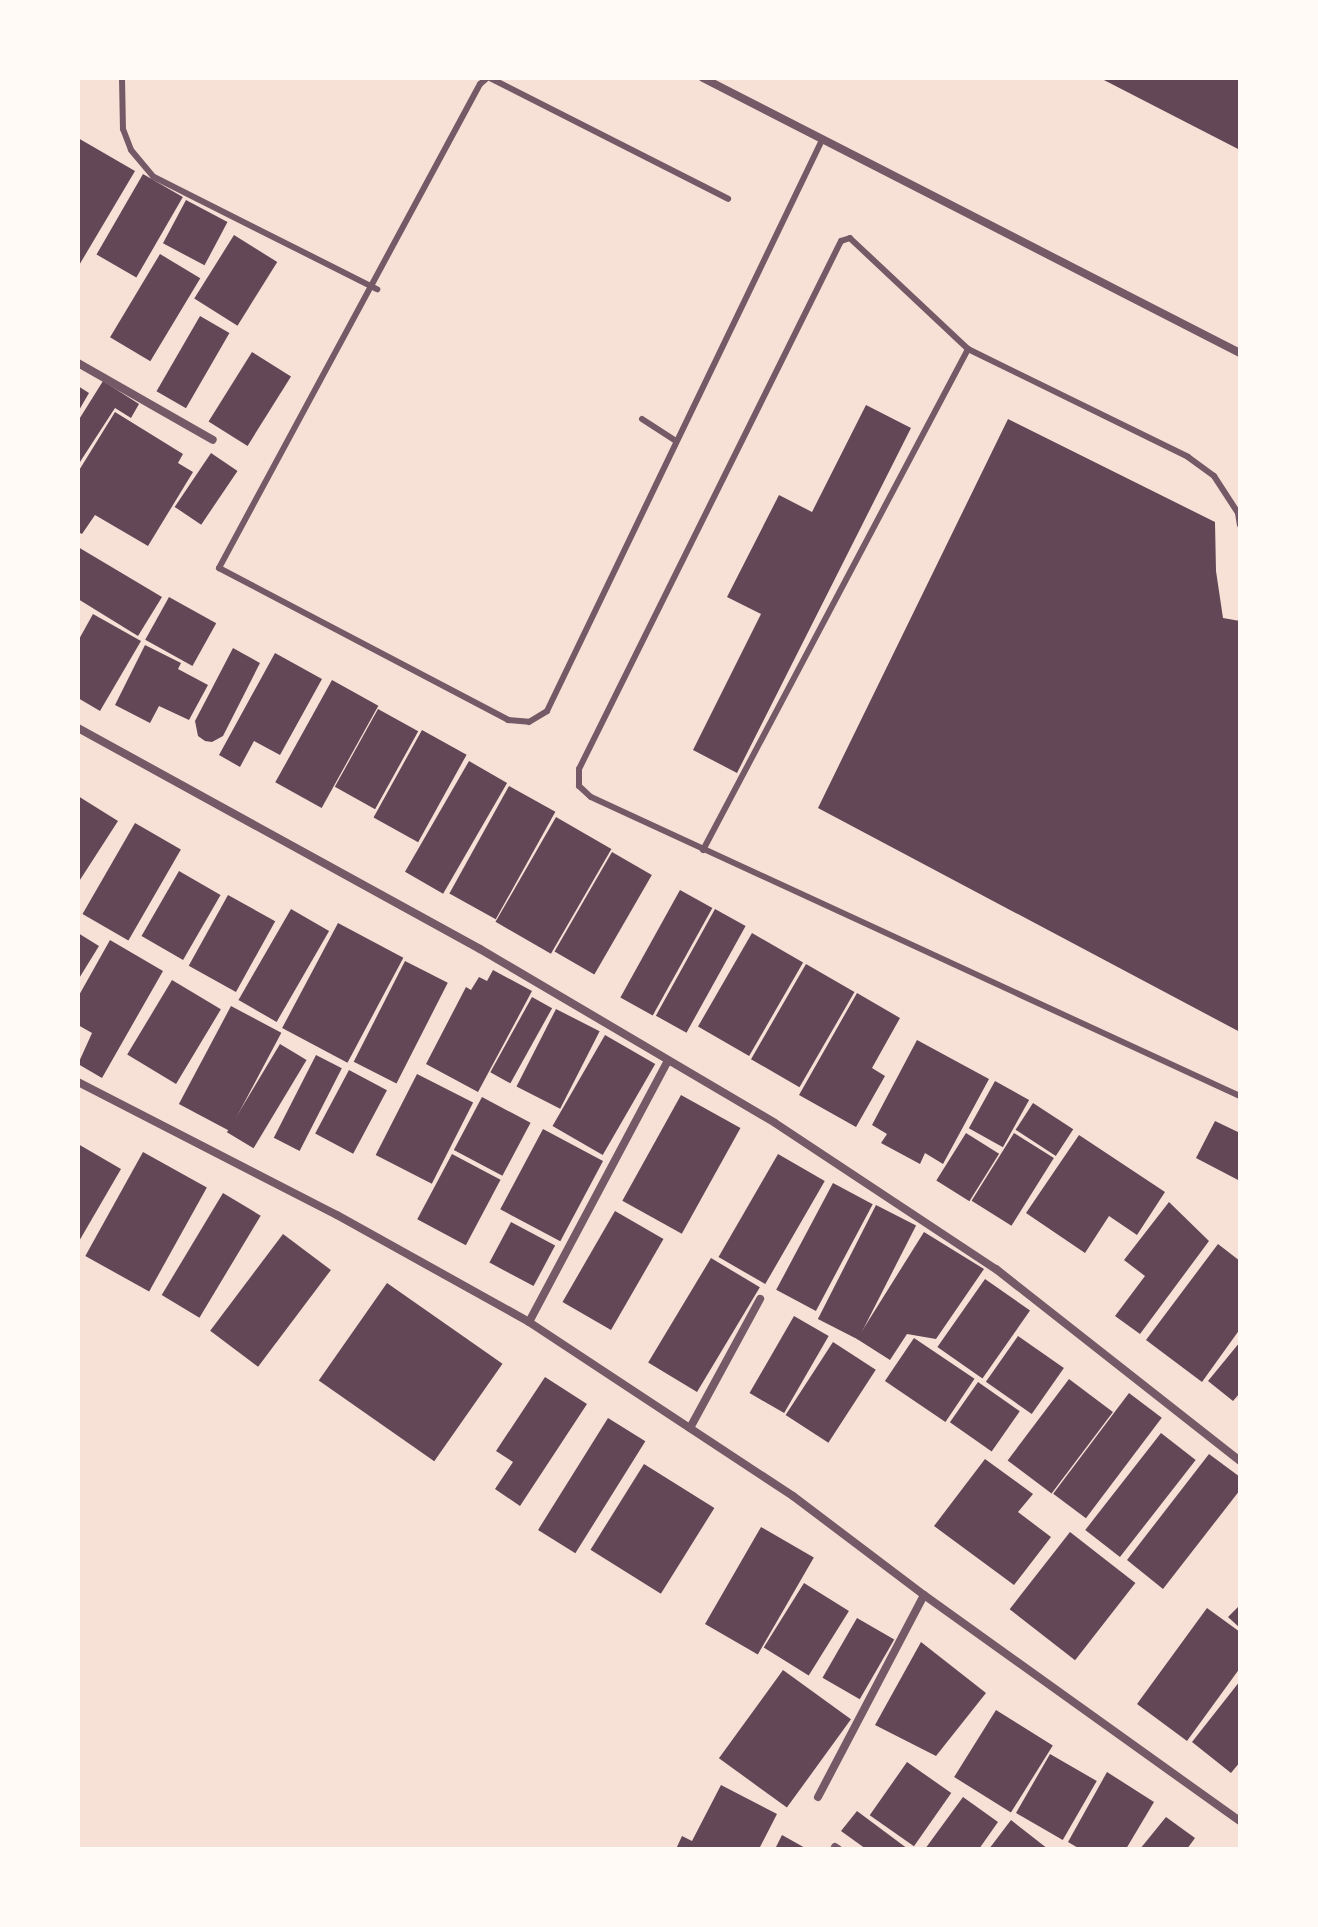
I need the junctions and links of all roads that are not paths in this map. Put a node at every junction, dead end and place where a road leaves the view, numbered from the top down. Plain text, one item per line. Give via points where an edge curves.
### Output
1 (122, 78) edge
2 (489, 78) edge
3 (703, 78) edge
4 (822, 140) junction
5 (728, 199) dead end
6 (374, 288) junction
7 (968, 349) junction
8 (1240, 353) edge
9 (78, 363) edge
10 (642, 419) dead end
11 (213, 440) dead end
12 (676, 441) junction
13 (1240, 525) edge
14 (78, 728) edge
15 (703, 850) junction
16 (667, 1062) junction
17 (78, 1082) edge
18 (1240, 1096) edge
19 (760, 1299) dead end
20 (529, 1322) junction
21 (690, 1428) junction
22 (1240, 1461) edge
23 (924, 1595) junction
24 (818, 1797) dead end
25 (1240, 1821) edge

1 - 6 lane via 123,129 131,150 154,177
2 - 5 lane
2 - 6 lane via 480,84
3 - 4 street
4 - 8 street
4 - 12 lane
6 - 12 lane via 219,568 508,720 529,722 547,711
7 - 13 lane via 1188,457 1214,476
7 - 15 lane
7 - 15 lane via 850,238 841,241 579,769 579,786 591,797
9 - 11 street
10 - 12 lane
14 - 16 street via 480,949
15 - 18 lane
16 - 20 street
16 - 22 street via 775,1123 996,1269
17 - 20 street
19 - 21 street
20 - 21 street
21 - 23 street via 793,1496
23 - 24 street
23 - 25 street

